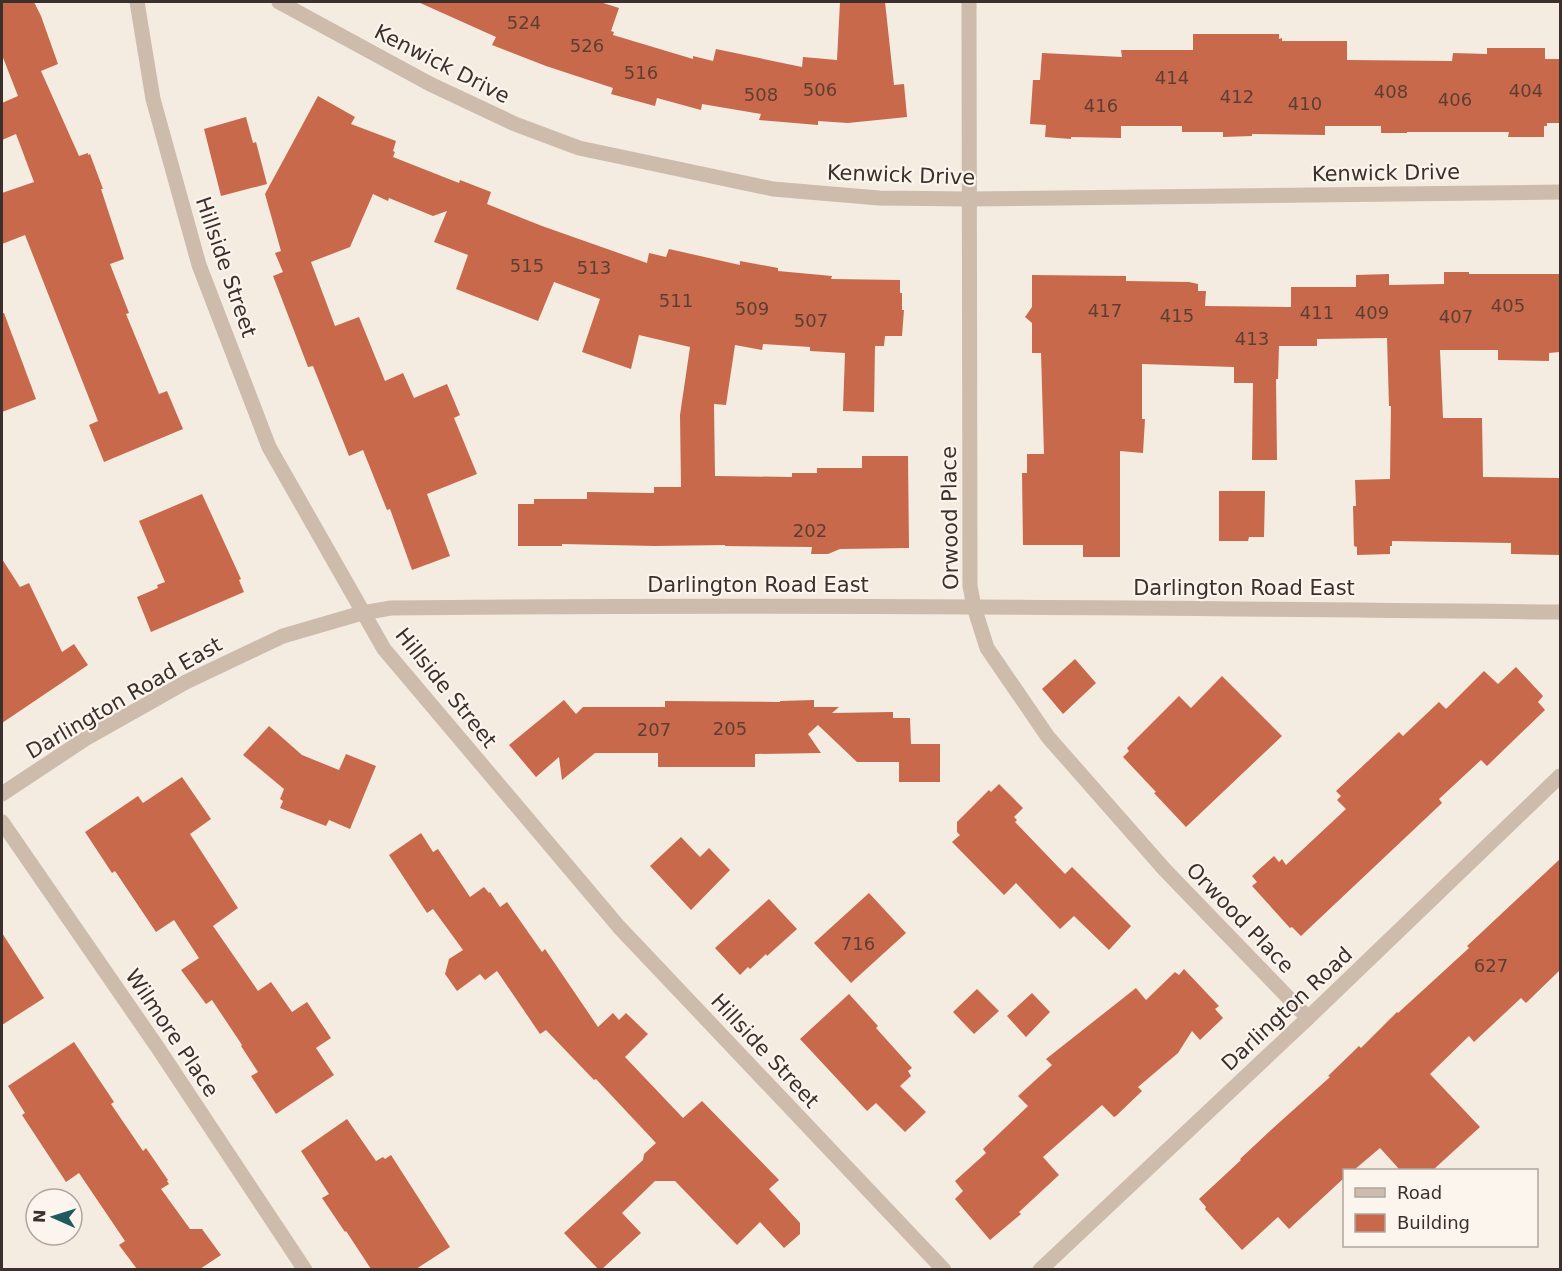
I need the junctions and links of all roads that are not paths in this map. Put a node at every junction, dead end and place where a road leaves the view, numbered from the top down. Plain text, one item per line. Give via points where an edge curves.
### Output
1 (137, 2) edge
2 (279, 2) edge
3 (969, 2) edge
4 (1560, 192) edge
5 (968, 199) junction
6 (974, 607) junction
7 (362, 612) junction
8 (1560, 612) edge
9 (1560, 776) edge
10 (2, 794) edge
11 (2, 822) edge
12 (1308, 1018) junction
13 (305, 1269) edge
14 (944, 1269) edge
15 (1040, 1269) edge

1 - 7 street, Hillside Street via 153,99 199,265 269,447
2 - 5 street, Kenwick Drive via 429,84 514,124 579,148 772,189 879,198
3 - 5 street, Orwood Place
4 - 5 street, Kenwick Drive
5 - 6 street, Orwood Place via 970,586
6 - 7 street, Darlington Road East via 608,606 391,608
6 - 8 street, Darlington Road East
6 - 12 street, Orwood Place via 987,648 1048,737 1165,870
7 - 10 street, Darlington Road East via 283,636 186,682 85,739
7 - 14 street, Hillside Street via 384,649 619,927
9 - 12 street, Darlington Road
11 - 13 street, Wilmore Place
12 - 15 street, Darlington Road

